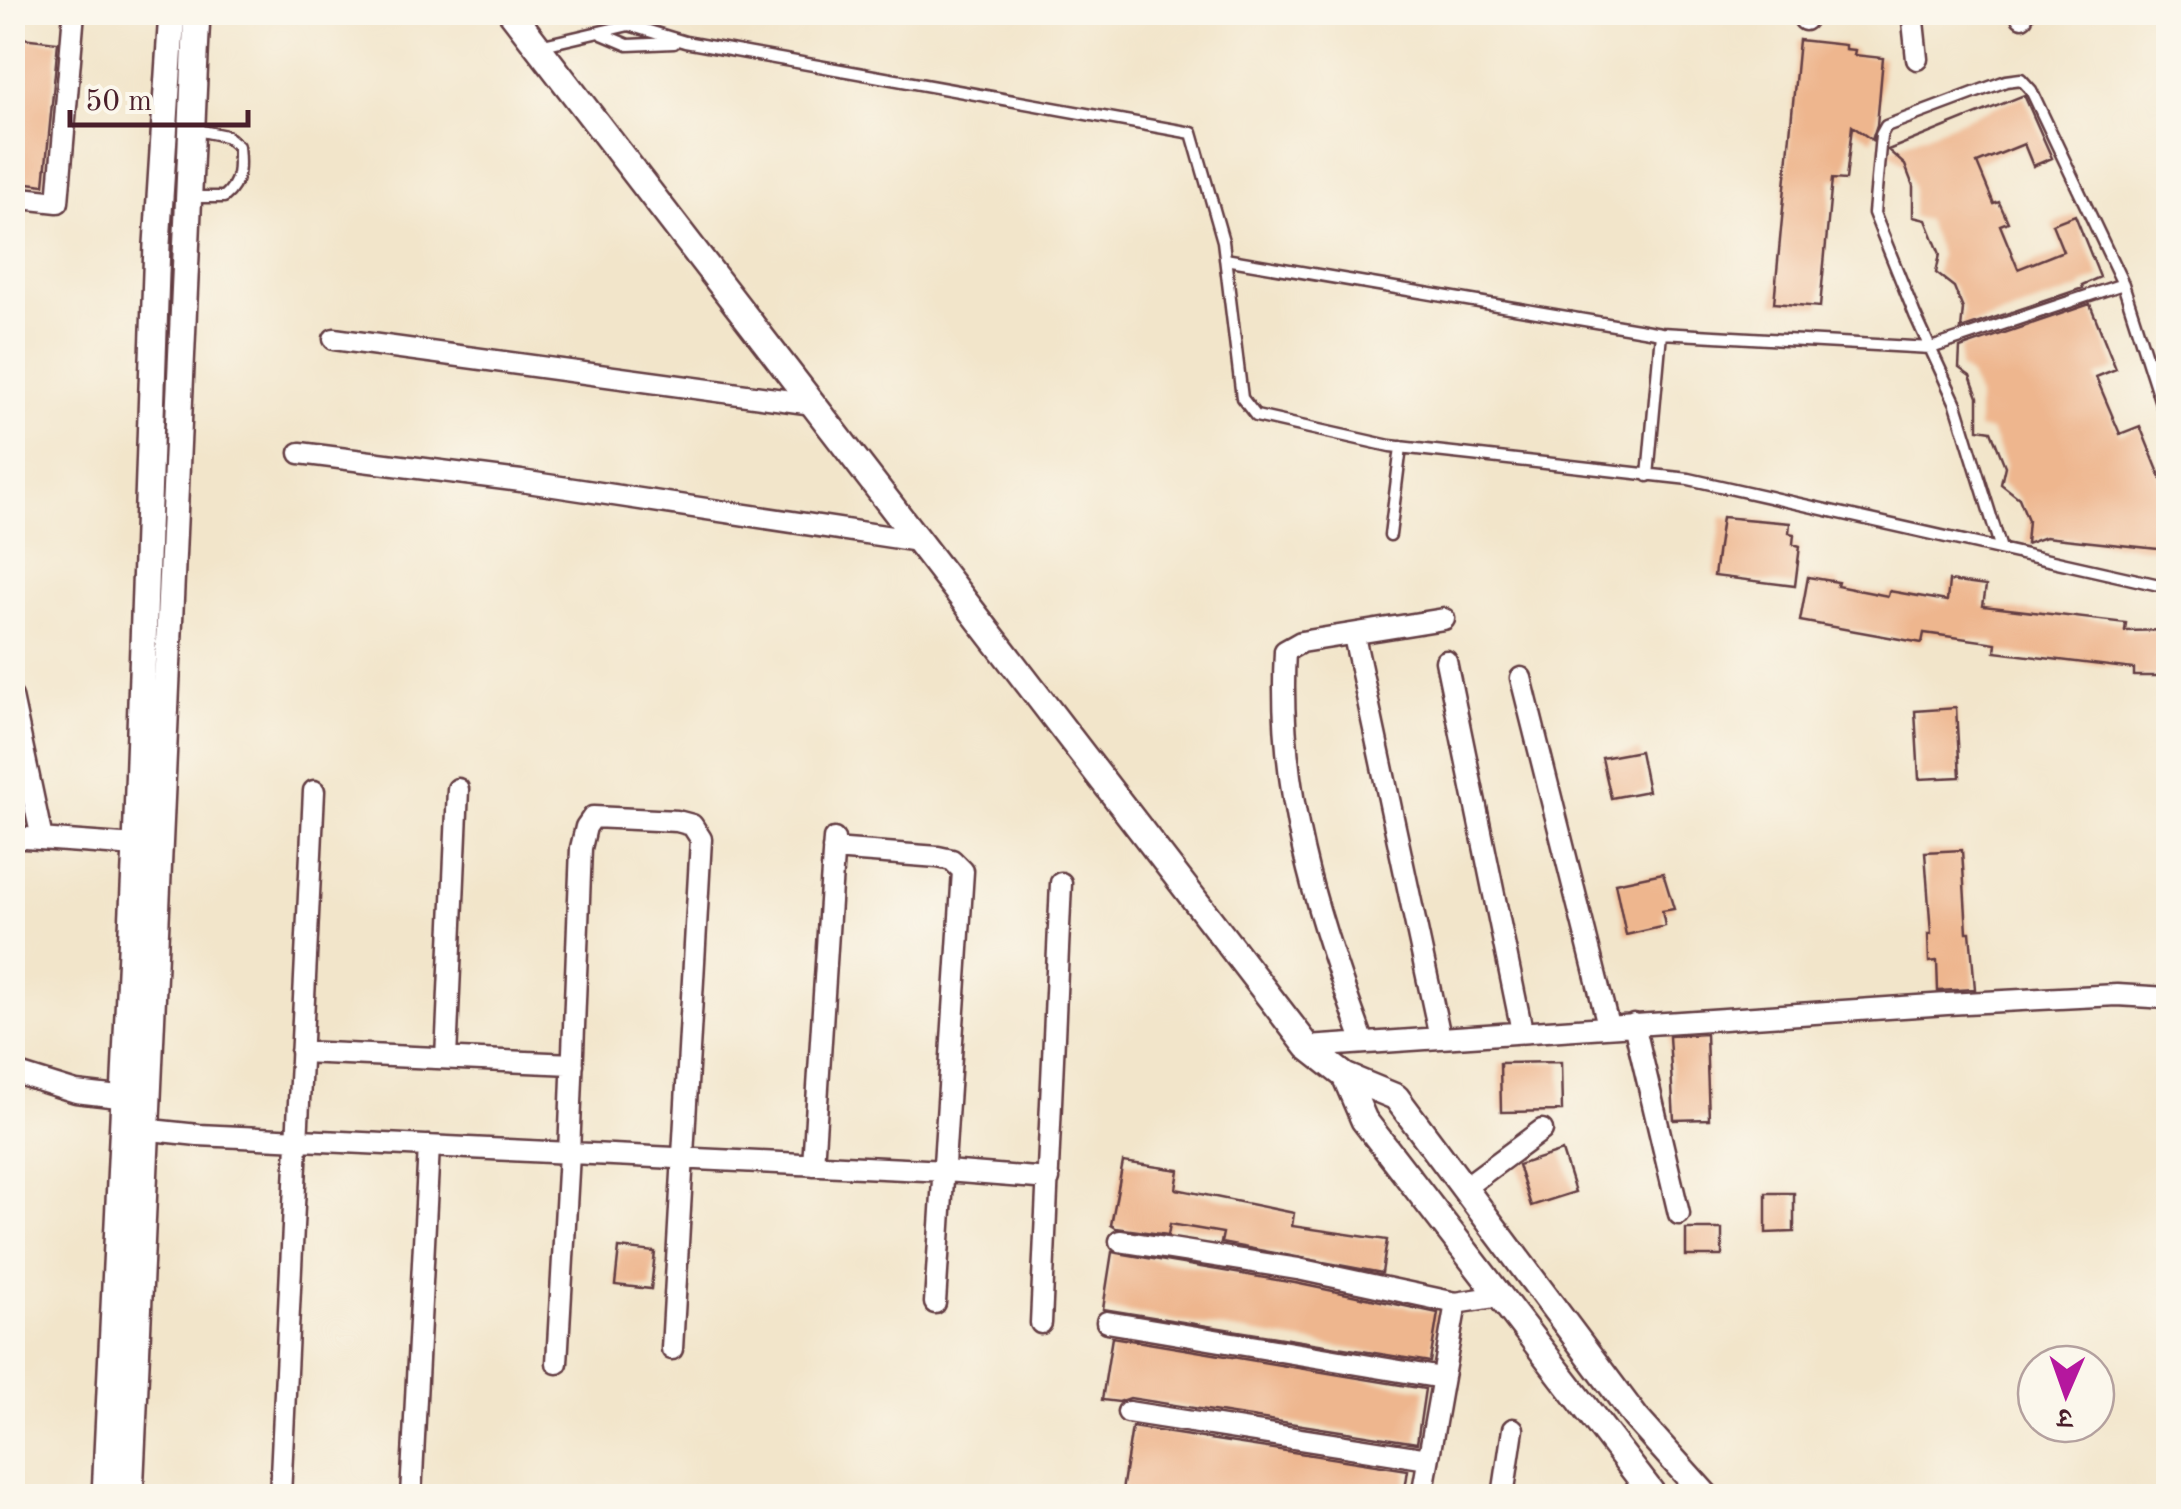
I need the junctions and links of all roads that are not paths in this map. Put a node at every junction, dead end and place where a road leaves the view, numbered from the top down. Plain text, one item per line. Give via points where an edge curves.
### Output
1 (74, 12) edge
2 (172, 12) edge
3 (198, 12) edge
4 (511, 12) edge
5 (1912, 12) edge
6 (602, 34) junction
7 (685, 42) junction
8 (538, 46) junction
9 (1917, 60) dead end
10 (181, 72) junction
11 (191, 129) junction
12 (12, 197) edge
13 (188, 197) junction
14 (1224, 259) junction
15 (2123, 284) junction
16 (1661, 333) junction
17 (334, 339) dead end
18 (1931, 348) junction
19 (813, 404) junction
20 (2168, 426) edge
21 (1401, 447) junction
22 (300, 453) dead end
23 (1648, 476) junction
24 (1390, 535) dead end
25 (918, 541) junction
26 (2001, 549) junction
27 (2168, 587) edge
28 (1444, 620) dead end
29 (1354, 636) junction
30 (1446, 661) dead end
31 (1521, 678) dead end
32 (12, 697) edge
33 (458, 790) dead end
34 (314, 791) dead end
35 (12, 838) edge
36 (42, 839) junction
37 (148, 847) junction
38 (1061, 883) dead end
39 (2168, 998) edge
40 (1634, 1024) junction
41 (1608, 1026) junction
42 (1522, 1032) junction
43 (1440, 1037) junction
44 (1364, 1043) junction
45 (1308, 1046) junction
46 (301, 1052) junction
47 (446, 1058) junction
48 (573, 1064) junction
49 (12, 1072) edge
50 (1344, 1076) junction
51 (136, 1099) junction
52 (135, 1129) junction
53 (1542, 1130) dead end
54 (296, 1140) junction
55 (429, 1146) junction
56 (569, 1154) junction
57 (684, 1160) junction
58 (814, 1165) junction
59 (946, 1171) junction
60 (1048, 1179) junction
61 (1464, 1188) junction
62 (1679, 1214) dead end
63 (1120, 1240) dead end
64 (1500, 1296) junction
65 (936, 1303) dead end
66 (1456, 1303) junction
67 (1107, 1322) dead end
68 (1041, 1323) dead end
69 (672, 1349) dead end
70 (557, 1363) dead end
71 (1442, 1378) junction
72 (1128, 1412) dead end
73 (1513, 1429) dead end
74 (1428, 1459) junction
75 (104, 1496) edge
76 (130, 1496) edge
77 (280, 1496) edge
78 (411, 1496) edge
79 (1422, 1496) edge
80 (1503, 1496) edge
81 (1654, 1496) edge
82 (1706, 1496) edge

1 - 12 street via 58,202
2 - 10 street
3 - 10 street
4 - 8 street
5 - 9 street
6 - 7 lane via 628,45
6 - 7 lane via 629,26
6 - 8 lane
7 - 14 lane via 1192,133
8 - 19 street
10 - 11 street
10 - 37 street via 157,244
11 - 13 street
11 - 13 lane via 226,136 238,146 240,168 224,197
13 - 37 street
14 - 16 lane
14 - 21 lane via 1242,398 1256,416
15 - 18 lane
15 - 18 lane via 2031,90 2021,79 2006,81 1886,126 1881,135 1874,213
15 - 20 lane
16 - 18 lane
16 - 23 lane
17 - 19 street
18 - 26 lane via 1956,404
19 - 25 street
21 - 23 lane
21 - 24 lane
22 - 25 street
23 - 26 lane via 1689,479
25 - 45 street
26 - 27 lane
28 - 29 street
29 - 43 street
29 - 44 street via 1301,642 1285,652 1283,681 1291,804
30 - 42 street
31 - 41 street
32 - 36 street
33 - 47 street
34 - 46 street
35 - 36 street
36 - 37 street
37 - 51 street
38 - 60 street
39 - 40 street via 2116,995
40 - 41 street
40 - 62 street
41 - 42 street
42 - 43 street
43 - 44 street
44 - 45 street
45 - 50 street
46 - 47 street
46 - 54 street
47 - 48 street
48 - 56 street
48 - 57 street via 586,827 592,817 692,824 701,839
49 - 51 street via 76,1092
50 - 61 street via 1396,1096
50 - 64 street via 1364,1120
51 - 52 street
52 - 54 street
52 - 75 street
52 - 76 street
53 - 61 street
54 - 55 street
54 - 77 street
55 - 56 street
55 - 78 street
56 - 57 street
56 - 70 street
57 - 58 street
57 - 69 street
58 - 59 street
58 - 59 street via 833,844 952,860 963,871
59 - 60 street
59 - 65 street
60 - 68 street
61 - 82 street via 1636,1418
63 - 66 street
64 - 66 street
64 - 81 street
66 - 71 street
67 - 71 street
71 - 74 street
72 - 74 street
73 - 80 street
74 - 79 street

